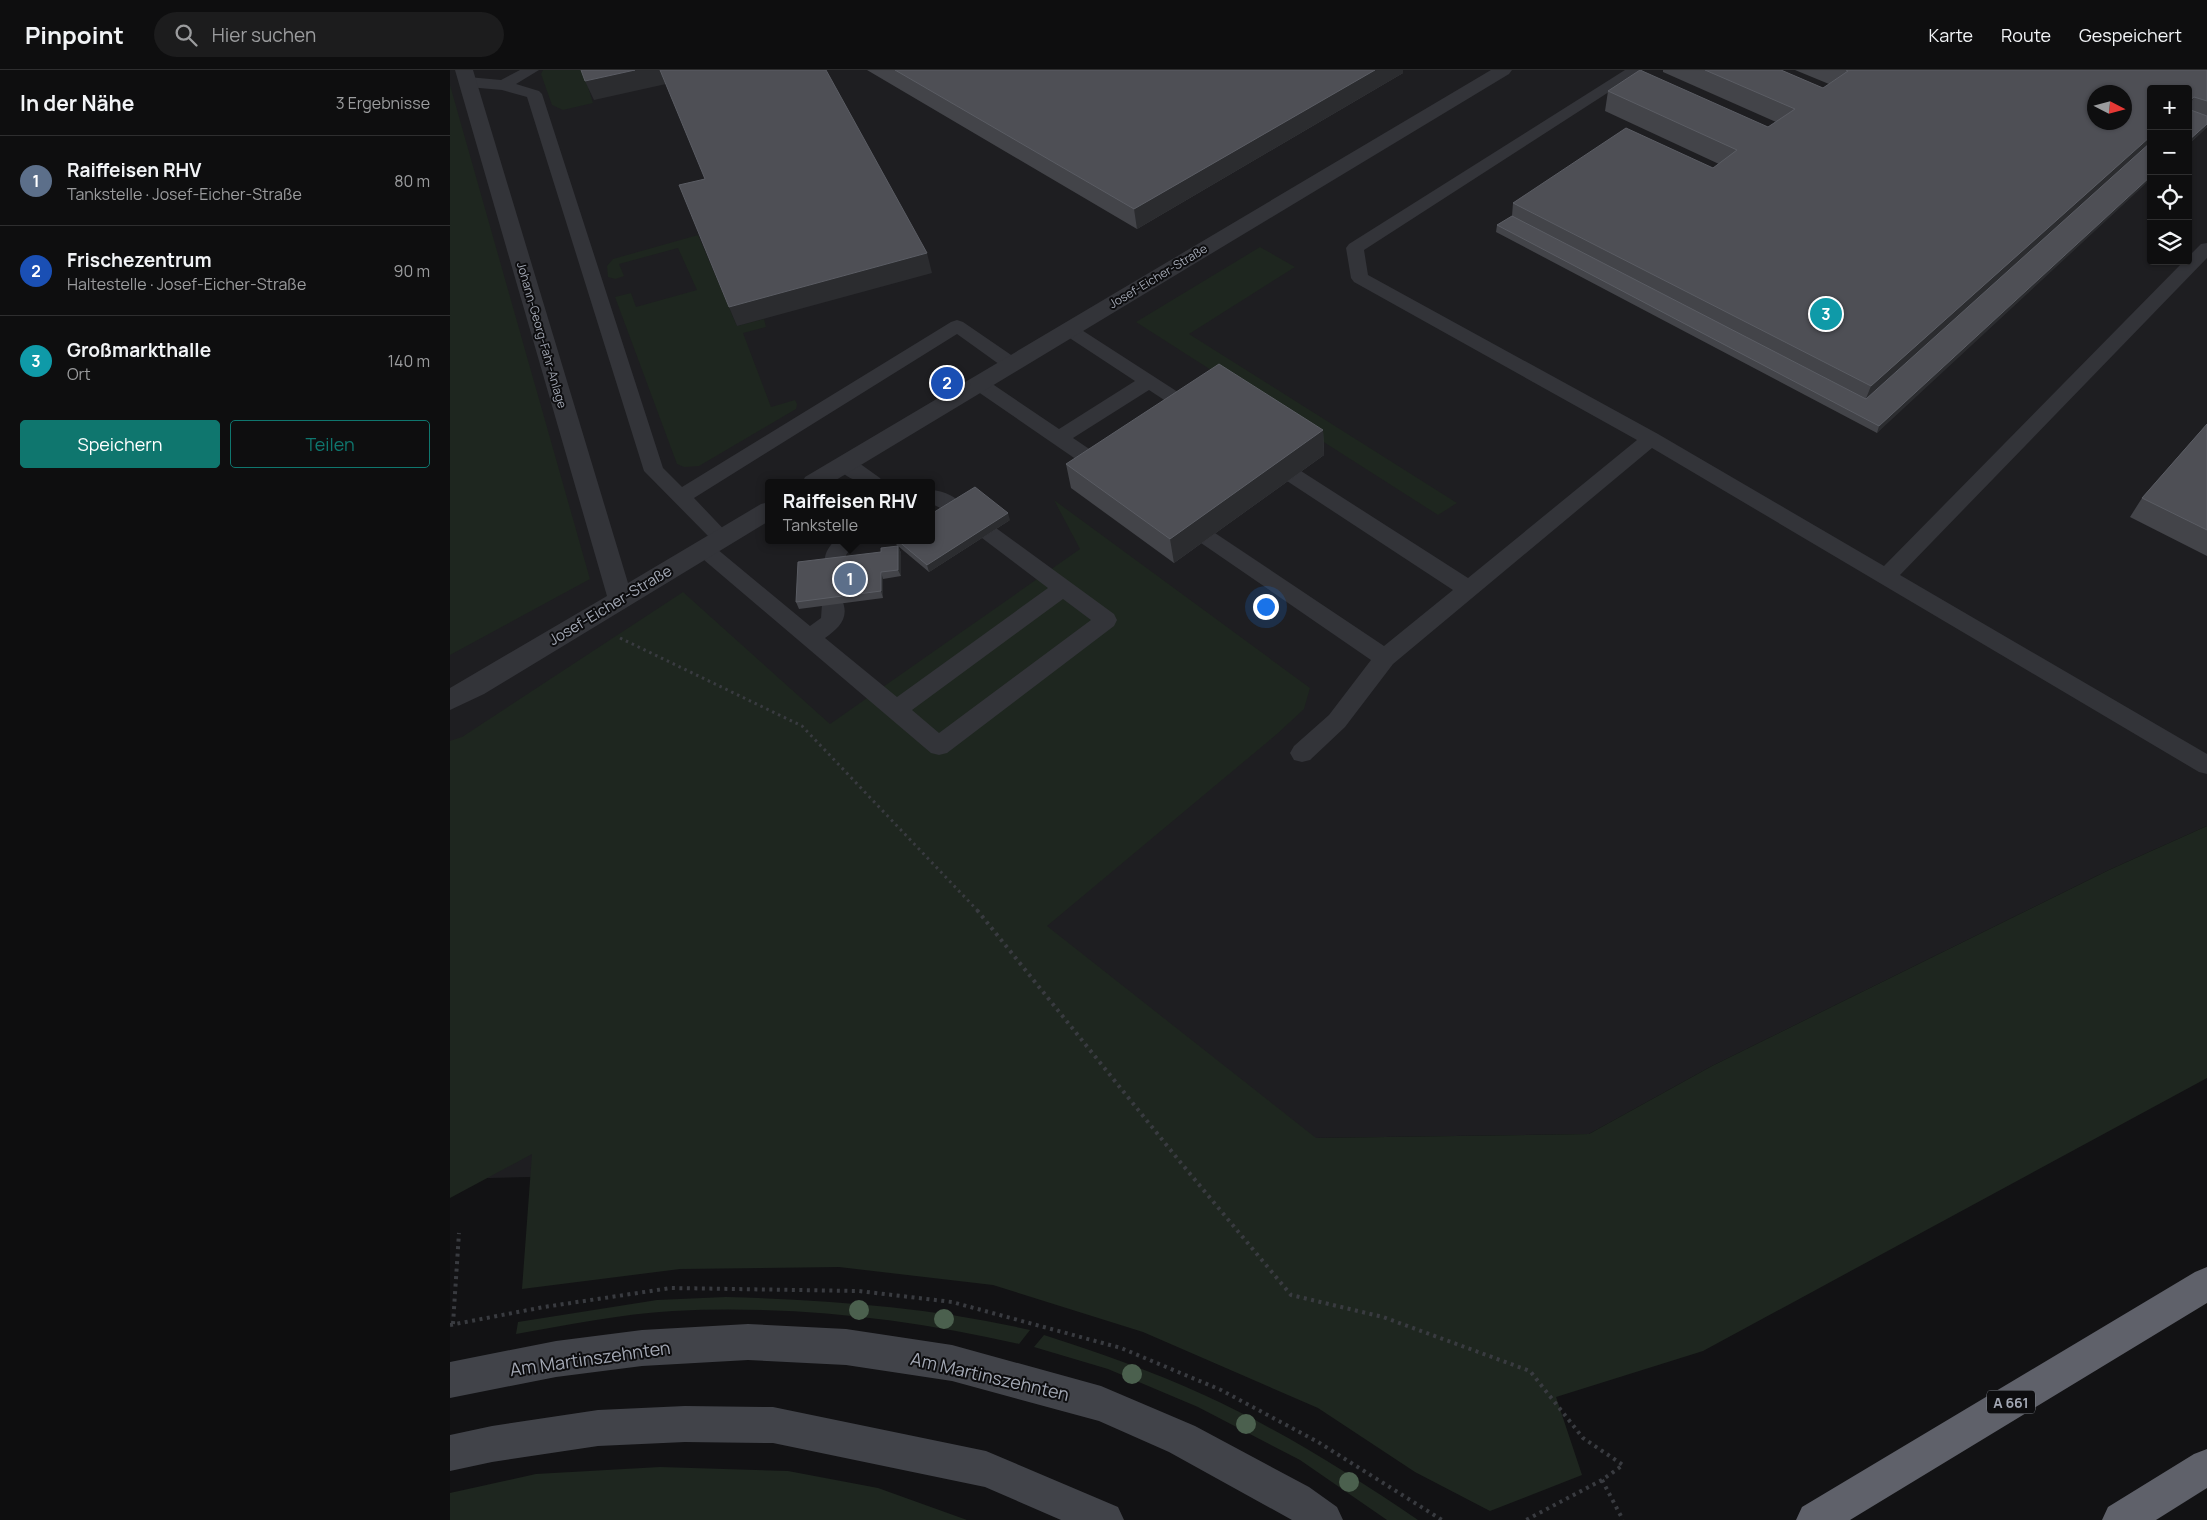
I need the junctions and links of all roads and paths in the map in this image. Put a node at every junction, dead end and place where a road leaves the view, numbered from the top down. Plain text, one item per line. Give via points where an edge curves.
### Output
1 (531, 70) edge
2 (1503, 70) edge
3 (1635, 70) edge
4 (466, 76) edge
5 (503, 85) junction
6 (2207, 248) edge
7 (1068, 329) junction
8 (1010, 364) junction
9 (1148, 382) junction
10 (978, 383) junction
11 (1191, 409) edge
12 (1059, 438) junction
13 (1650, 439) junction
14 (845, 463) junction
15 (1103, 468) edge
16 (1294, 476) edge
17 (819, 479) edge
18 (867, 479) edge
19 (681, 496) junction
20 (935, 497) edge
21 (954, 508) edge
22 (765, 512) edge
23 (989, 533) edge
24 (1208, 538) edge
25 (713, 543) junction
26 (844, 544) edge
27 (835, 564) edge
28 (1886, 577) junction
29 (1063, 588) junction
30 (1468, 589) junction
31 (620, 600) junction
32 (833, 604) edge
33 (613, 634) dead end
34 (809, 637) junction
35 (1385, 658) junction
36 (450, 700) edge
37 (896, 710) junction
38 (1302, 753) dead end
39 (2207, 765) edge
40 (459, 1233) dead end
41 (2207, 1284) edge
42 (453, 1324) dead end
43 (450, 1380) edge
44 (450, 1453) edge
45 (2207, 1467) edge
46 (1602, 1480) junction
47 (1105, 1520) edge
48 (1324, 1520) edge
49 (1526, 1520) edge
50 (1623, 1520) edge
51 (1815, 1520) edge
52 (2121, 1520) edge

1 - 5 lane
2 - 7 street, Josef-Eicher-Straße
3 - 13 lane via 1355,248 1360,278
4 - 5 lane
4 - 31 street, Johann-Georg-Fahr-Anlage
5 - 19 lane via 534,94 654,471
6 - 28 lane
7 - 8 street, Josef-Eicher-Straße
7 - 9 lane
8 - 10 street, Josef-Eicher-Straße
8 - 19 lane via 957,326
9 - 11 lane
9 - 12 lane
10 - 12 lane
10 - 14 street, Josef-Eicher-Straße
12 - 15 lane
13 - 28 lane
13 - 30 lane
14 - 17 street, Josef-Eicher-Straße
14 - 18 lane
16 - 30 lane
19 - 25 lane
20 - 21 lane
22 - 25 street, Josef-Eicher-Straße
23 - 29 lane
24 - 35 lane
25 - 31 street, Josef-Eicher-Straße
25 - 34 lane
26 - 27 lane via 836,553
28 - 39 lane
29 - 37 lane
29 - 37 lane via 1106,620 939,746
30 - 35 lane
31 - 36 street, Josef-Eicher-Straße
32 - 34 lane via 832,622
33 - 46 path via 802,726 966,897 1291,1295 1383,1317 1530,1371 1583,1438 1623,1465
34 - 37 lane
35 - 38 lane via 1337,721
40 - 42 path
41 - 51 highway, A 661
43 - 48 main road, Am Martinszehnten via 556,1359 642,1348 748,1342 846,1346 952,1363 1102,1404 1182,1439 1296,1500
44 - 47 main road via 598,1428 684,1424 773,1425 986,1469
45 - 52 highway
46 - 49 path
46 - 50 path

